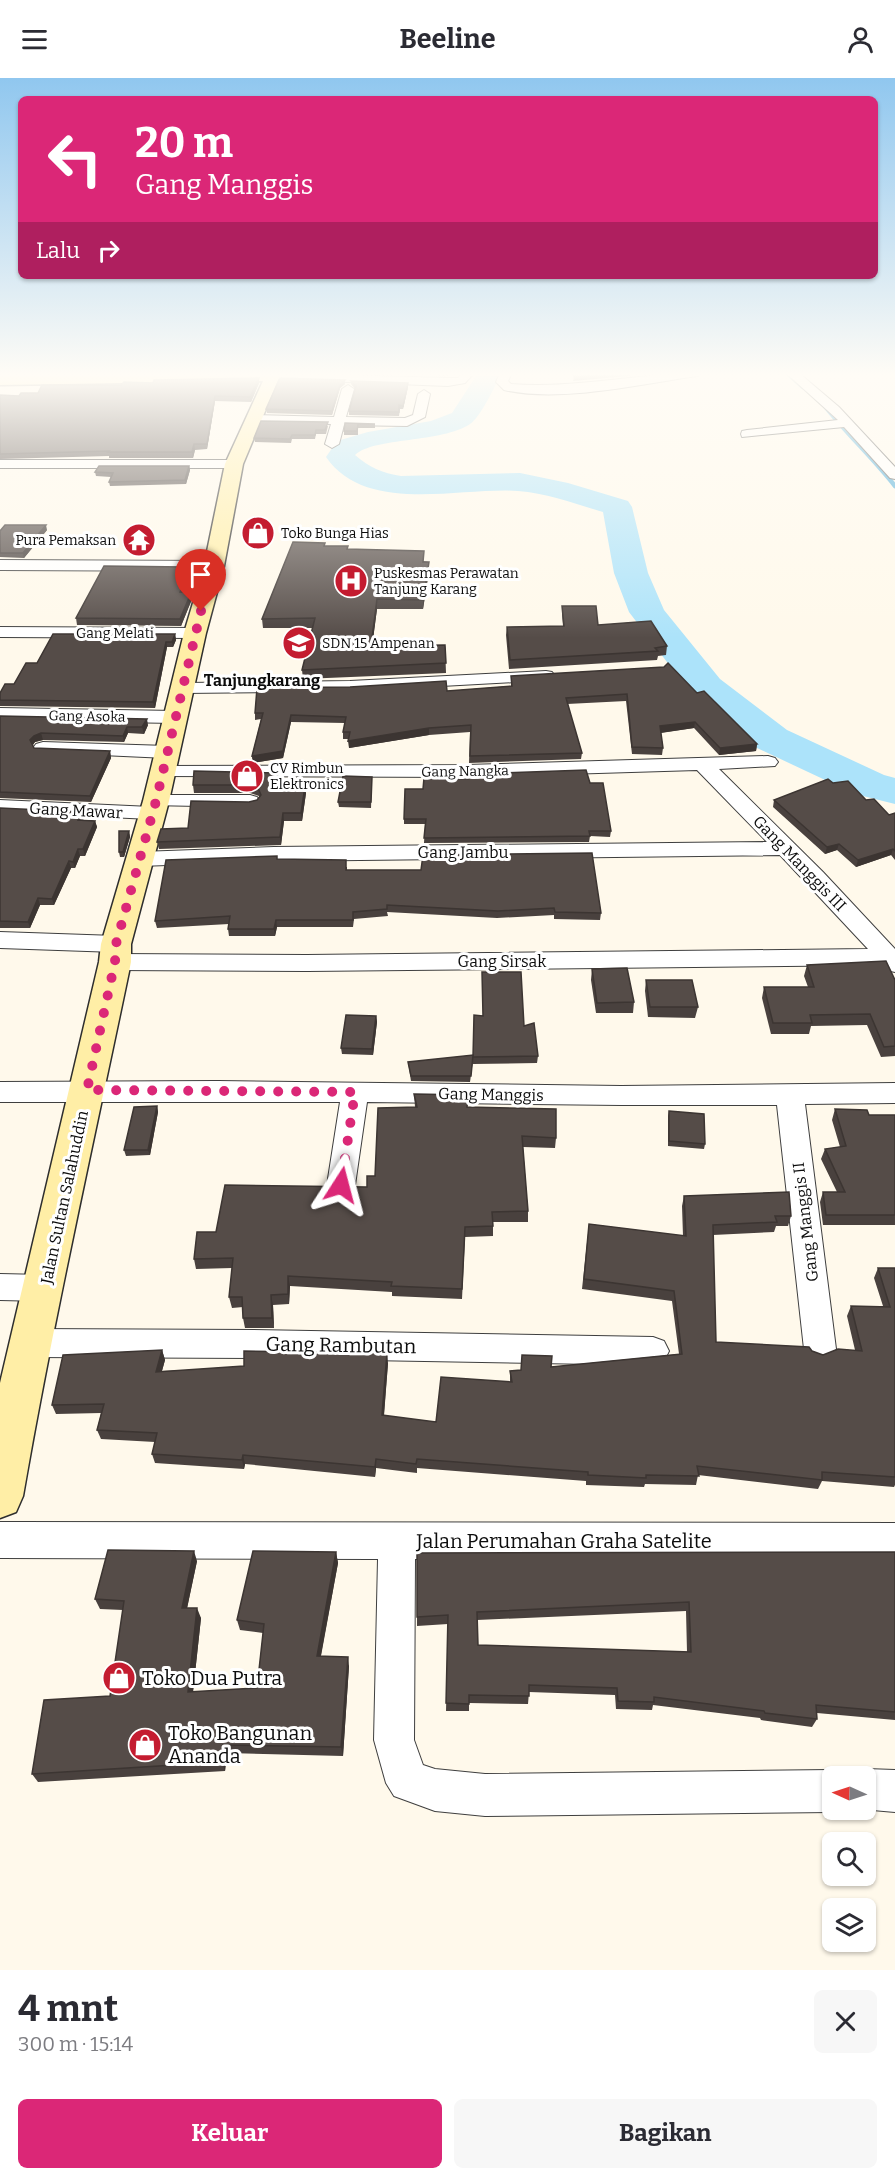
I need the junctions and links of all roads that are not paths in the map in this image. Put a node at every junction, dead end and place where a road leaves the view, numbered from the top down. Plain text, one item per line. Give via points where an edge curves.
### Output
1 (881, 461) edge
2 (0, 464) edge
3 (234, 464) joint
4 (895, 475) edge
5 (0, 565) edge
6 (214, 566) junction
7 (0, 632) edge
8 (195, 633) junction
9 (566, 675) edge
10 (183, 688) junction
11 (0, 714) edge
12 (175, 717) junction
13 (43, 748) edge
14 (768, 762) dead end
15 (704, 765) junction
16 (159, 784) junction
17 (250, 801) edge
18 (0, 806) edge
19 (786, 848) junction
20 (140, 859) junction
21 (0, 940) edge
22 (115, 953) junction
23 (893, 962) edge
24 (87, 1090) junction
25 (0, 1092) edge
26 (355, 1092) junction
27 (895, 1093) edge
28 (789, 1096) junction
29 (341, 1185) edge
30 (0, 1287) edge
31 (44, 1288) junction
32 (29, 1343) junction
33 (820, 1349) dead end
34 (653, 1351) dead end
35 (1, 1488) edge
36 (0, 1540) edge
37 (895, 1541) edge
38 (397, 1542) junction
39 (876, 1790) edge
40 (822, 1791) edge
41 (895, 1791) edge

1 - 4 street
2 - 3 street
3 - 6 main road, Jalan Sultan Salahuddin
5 - 6 street
6 - 8 main road, Jalan Sultan Salahuddin
7 - 8 street, Gang Melati
8 - 10 main road, Jalan Sultan Salahuddin
9 - 10 street via 350,686
10 - 12 main road, Jalan Sultan Salahuddin
11 - 12 street, Gang Asoka
12 - 16 main road, Jalan Sultan Salahuddin
13 - 16 street
14 - 15 street, Gang Nangka
15 - 16 street, Gang Nangka
15 - 19 street, Gang Manggis III
16 - 17 street
16 - 18 street, Gang Mawar
16 - 20 main road, Jalan Sultan Salahuddin
19 - 20 street, Gang Jambu
19 - 23 street, Gang Manggis III
20 - 22 main road, Jalan Sultan Salahuddin
21 - 22 street, Gang Sirsak
22 - 23 street, Gang Sirsak via 307,963
22 - 24 main road, Jalan Sultan Salahuddin
24 - 25 street, Gang Manggis
24 - 26 street, Gang Manggis
24 - 31 main road, Jalan Sultan Salahuddin
26 - 28 street, Gang Manggis
26 - 29 street
27 - 28 street, Gang Manggis
28 - 33 street, Gang Manggis II
30 - 31 street
31 - 32 main road, Jalan Sultan Salahuddin
32 - 34 street, Gang Rambutan
32 - 35 main road, Jalan Sultan Salahuddin
36 - 38 street
37 - 38 street, Jalan Perumahan Graha Satelite
38 - 40 street, Jalan Perumahan Graha Satelite via 394,1740 409,1781 435,1790 485,1795
39 - 41 street

